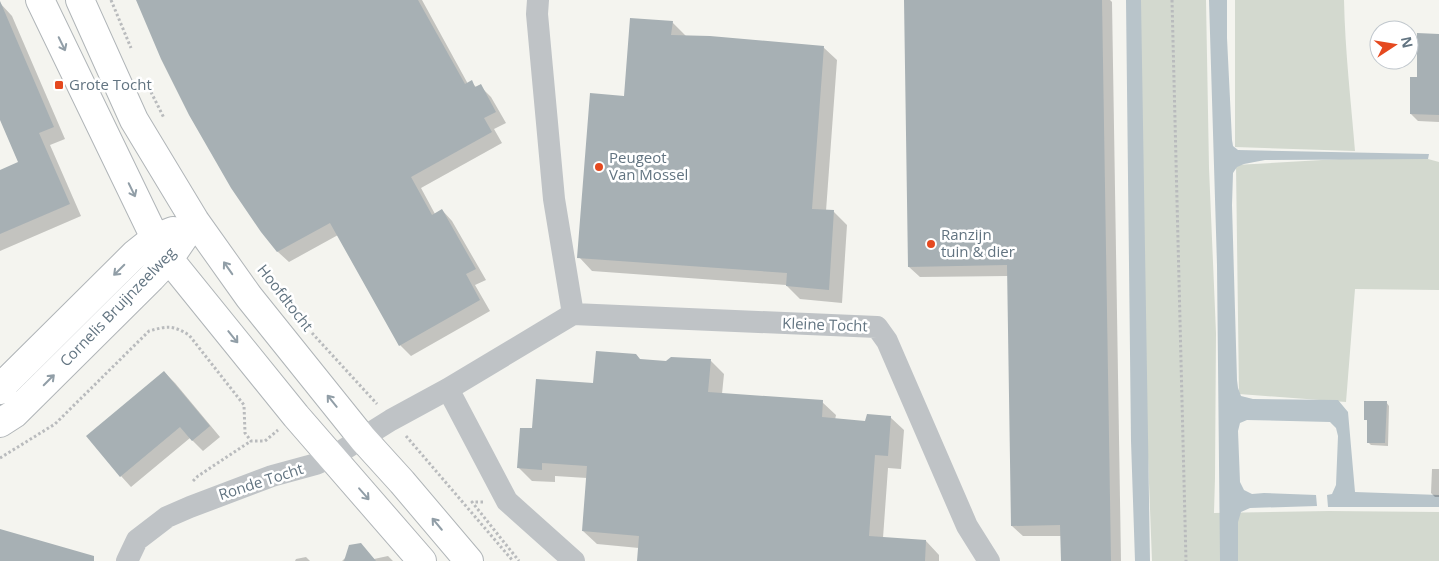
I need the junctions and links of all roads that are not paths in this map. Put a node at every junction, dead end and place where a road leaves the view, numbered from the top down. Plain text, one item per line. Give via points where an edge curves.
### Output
1 (40, 0) edge
2 (80, 0) edge
3 (538, 0) edge
4 (195, 221) junction
5 (162, 248) junction
6 (573, 314) junction
7 (448, 389) junction
8 (0, 390) edge
9 (0, 423) edge
10 (363, 438) junction
11 (332, 457) junction
12 (127, 561) edge
13 (422, 561) edge
14 (469, 561) edge
15 (574, 561) edge
16 (990, 561) edge

1 -> 5 main road
2 - 4 main road, Hoofdtocht via 134,120
3 - 6 street via 554,199
4 - 5 main road, Cornelis Bruijnzeelweg
10 -> 4 main road, Hoofdtocht via 248,297
5 -> 8 main road, Cornelis Bruijnzeelweg via 135,254
9 -> 5 main road, Cornelis Bruijnzeelweg via 14,414
5 -> 11 main road
6 - 7 street
6 - 16 street, Kleine Tocht via 877,327 887,340 967,526
7 - 10 street
7 - 15 street via 507,500
10 - 11 street, Ronde Tocht
14 -> 10 main road, Hoofdtocht
11 - 12 street, Ronde Tocht via 272,476 167,517 137,540
11 -> 13 main road

